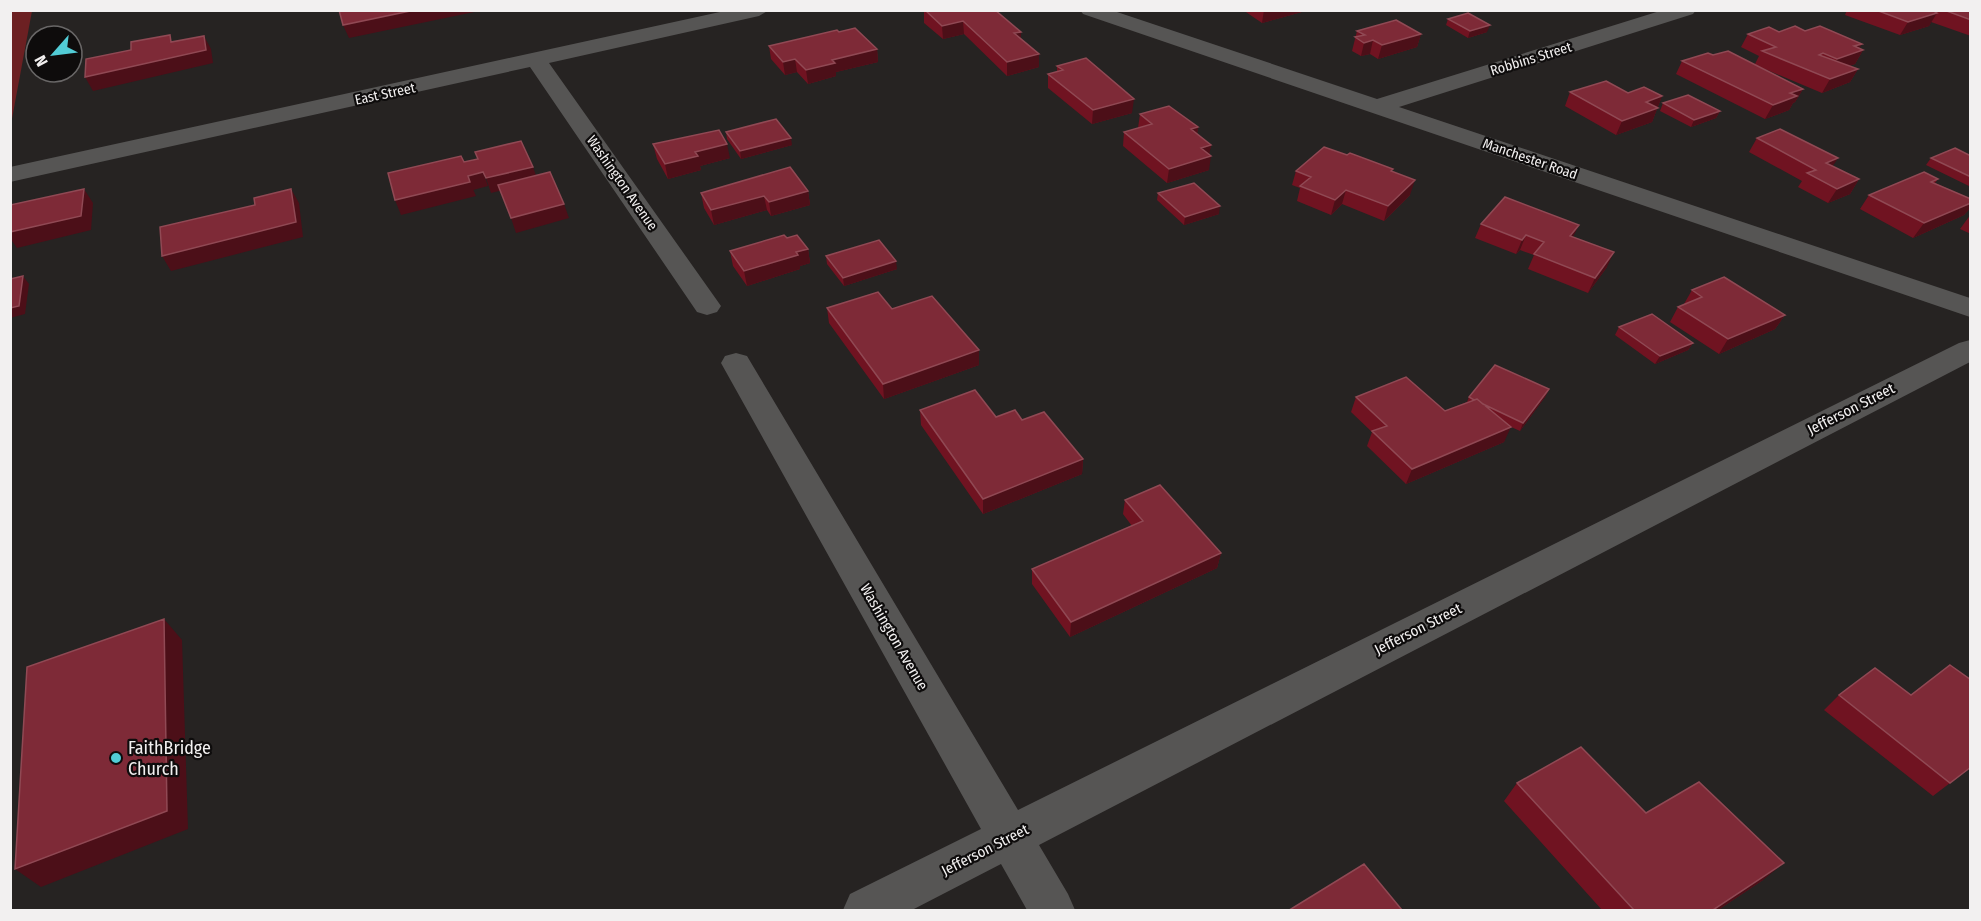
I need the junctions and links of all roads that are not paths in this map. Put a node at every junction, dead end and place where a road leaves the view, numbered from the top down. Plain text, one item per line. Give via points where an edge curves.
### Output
1 (759, 10) edge
2 (1090, 10) edge
3 (1686, 10) edge
4 (537, 61) junction
5 (1376, 107) junction
6 (10, 175) edge
7 (707, 306) dead end
8 (1971, 308) edge
9 (1971, 350) edge
10 (736, 363) dead end
11 (1009, 838) junction
12 (866, 910) edge
13 (1052, 910) edge

1 - 4 street, East Street
2 - 5 street, Manchester Road
3 - 5 street, Robbins Street
4 - 6 street, East Street
4 - 7 street, Washington Avenue
5 - 8 street, Manchester Road
9 - 11 street, Jefferson Street
10 - 11 street, Washington Avenue
11 - 12 street, Jefferson Street
11 - 13 street, Washington Avenue

